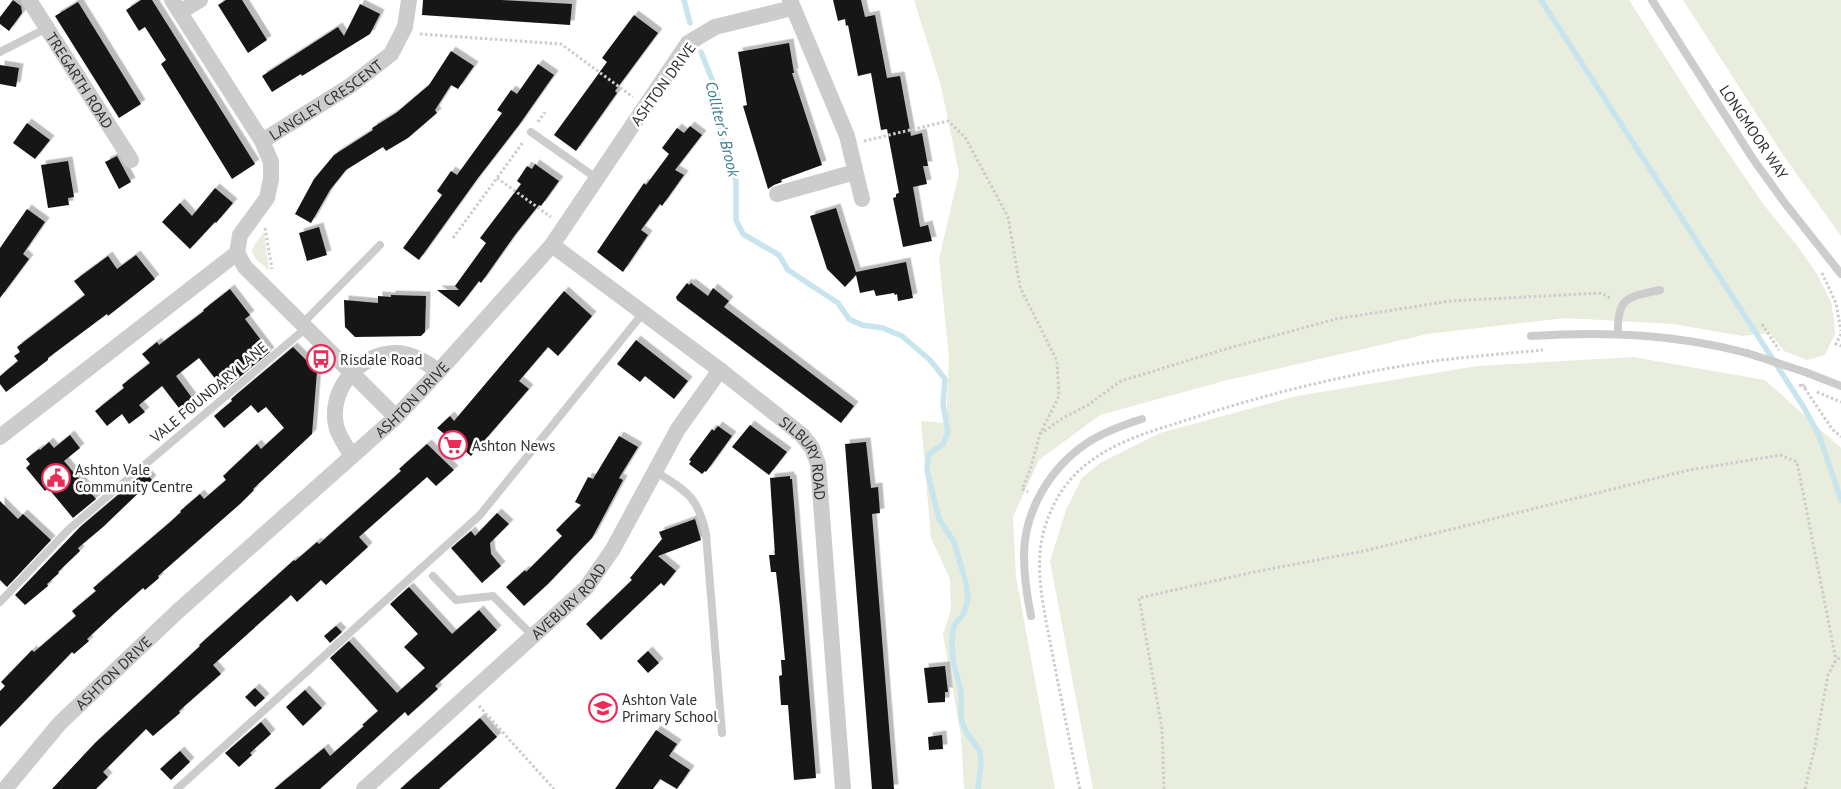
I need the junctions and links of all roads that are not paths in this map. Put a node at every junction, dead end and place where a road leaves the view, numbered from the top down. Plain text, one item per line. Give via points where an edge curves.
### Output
1 (29, 0) edge
2 (200, 0) edge
3 (409, 0) edge
4 (1652, 0) edge
5 (791, 4) edge
6 (176, 6) edge
7 (47, 28) junction
8 (0, 52) edge
9 (531, 132) road end
10 (262, 141) junction
11 (131, 160) dead end
12 (855, 172) junction
13 (596, 178) junction
14 (777, 194) dead end
15 (862, 199) dead end
16 (380, 245) dead end
17 (552, 245) junction
18 (237, 253) junction
19 (1841, 274) edge
20 (1660, 290) dead end
21 (643, 313) junction
22 (304, 326) junction
23 (1618, 333) junction
24 (1530, 336) dead end
25 (720, 370) junction
26 (439, 371) junction
27 (351, 373) junction
28 (1841, 386) edge
29 (396, 417) junction
30 (1142, 418) dead end
31 (0, 437) edge
32 (352, 456) junction
33 (655, 471) junction
34 (433, 576) dead end
35 (0, 602) edge
36 (1031, 616) dead end
37 (533, 636) junction
38 (722, 733) dead end
39 (5, 789) edge
40 (177, 789) edge
41 (364, 789) edge
42 (842, 789) edge

1 - 7 street, TREGARTH ROAD
2 - 6 street
3 - 10 street, LANGLEY CRESCENT via 405,27 391,54 350,86
4 - 19 lane, LONGMOOR WAY via 1753,159
5 - 12 street, ASHTON DRIVE via 850,144
5 - 13 street, ASHTON DRIVE via 715,27 688,43
6 - 10 street
7 - 8 lane
7 - 11 street, TREGARTH ROAD
9 - 13 lane
10 - 18 street via 271,162 267,198 240,235
12 - 14 street
12 - 15 street, ASHTON DRIVE
13 - 17 street, ASHTON DRIVE
16 - 22 lane, VALE FOUNDARY LANE
17 - 21 street, SILBURY ROAD
17 - 26 street, ASHTON DRIVE
18 - 22 street via 245,267
18 - 31 street
20 - 23 lane via 1634,296 1621,304 1617,318
21 - 25 street, SILBURY ROAD
21 - 40 lane via 480,515
22 - 27 street
22 - 35 lane, VALE FOUNDARY LANE via 69,529
23 - 24 lane
23 - 28 lane, bridge via 1680,338 1747,353
25 - 33 street, AVEBURY ROAD via 678,429
25 - 42 street, SILBURY ROAD via 802,435 818,464
26 - 27 street via 416,356 396,353 370,358
26 - 29 street, ASHTON DRIVE
27 - 29 street
27 - 32 street via 342,386 335,407 337,429
29 - 32 street, ASHTON DRIVE
30 - 36 lane via 1103,434 1081,448 1057,469 1038,496 1025,538 1024,555
32 - 39 street, ASHTON DRIVE via 177,612 67,716
33 - 37 street, AVEBURY ROAD via 613,549 586,588
33 - 38 lane via 687,491 702,515
34 - 37 lane via 456,600 493,596
37 - 41 street, AVEBURY ROAD

